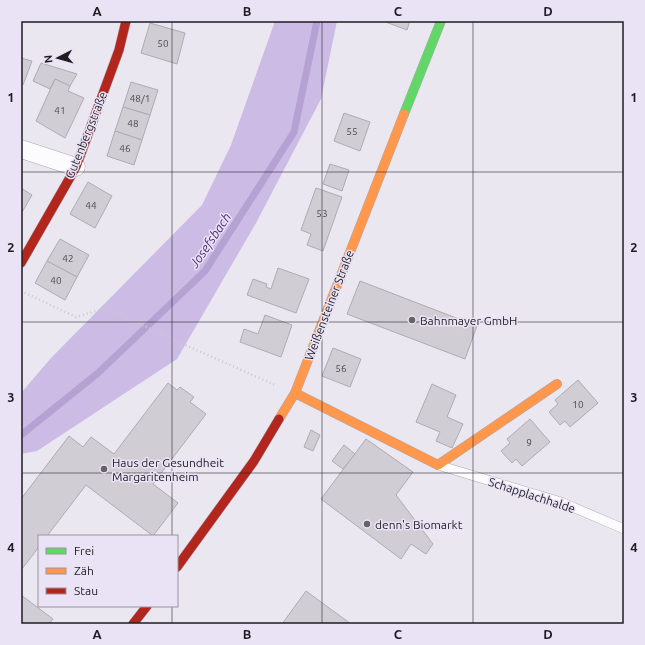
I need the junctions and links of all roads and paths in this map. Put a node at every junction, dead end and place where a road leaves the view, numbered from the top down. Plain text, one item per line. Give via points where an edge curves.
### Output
1 (126, 21) edge
2 (441, 21) edge
3 (21, 149) edge
4 (76, 167) junction
5 (21, 263) edge
6 (21, 291) edge
7 (557, 384) dead end
8 (295, 393) junction
9 (438, 465) junction
10 (624, 529) edge
11 (178, 566) edge
12 (146, 607) edge
13 (133, 624) edge

1 - 4 main road, Gutenbergstraße via 119,50
2 - 8 main road, Weißensteiner Straße
3 - 4 street
4 - 5 main road, Gutenbergstraße
6 - 8 path via 76,317 106,308
7 - 9 main road
8 - 9 main road, Schapplachhalde
8 - 11 main road, Weißensteiner Straße via 254,461
9 - 10 lane, Schapplachhalde via 561,502
12 - 13 main road

